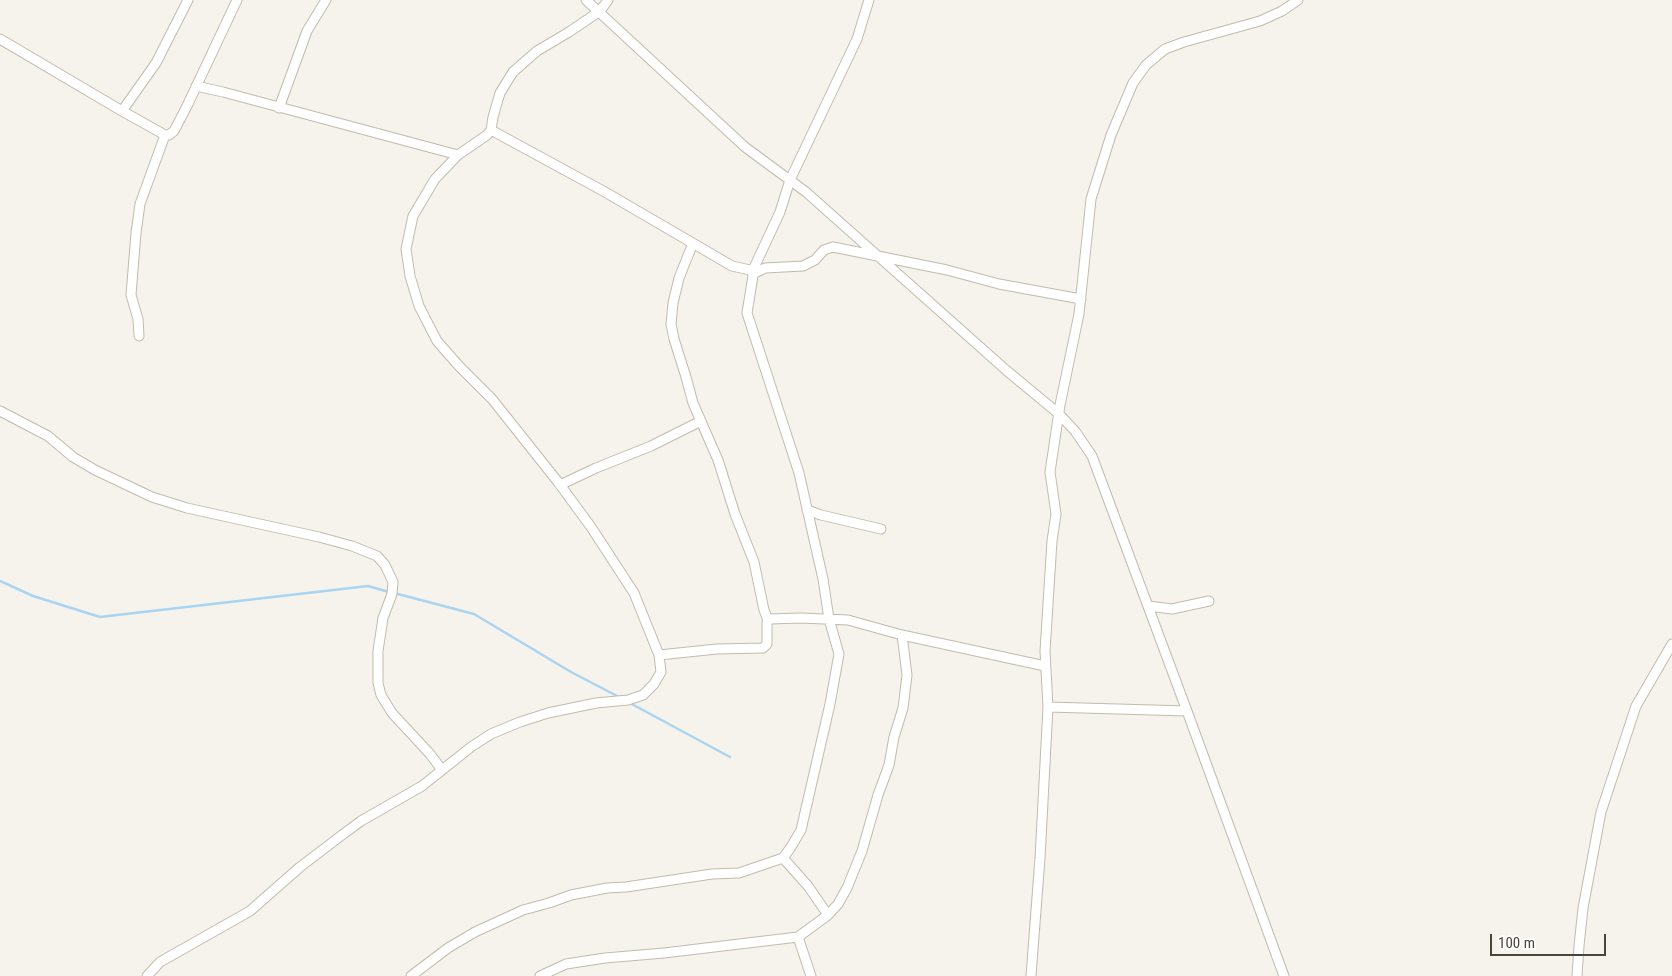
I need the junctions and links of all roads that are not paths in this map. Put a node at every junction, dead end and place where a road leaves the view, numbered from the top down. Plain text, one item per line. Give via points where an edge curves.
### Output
1 (188, 0) edge
2 (237, 0) edge
3 (326, 0) edge
4 (586, 0) edge
5 (608, 0) edge
6 (869, 0) edge
7 (1298, 0) edge
8 (600, 11) junction
9 (0, 38) edge
10 (196, 86) junction
11 (279, 108) junction
12 (122, 111) junction
13 (490, 130) junction
14 (165, 136) junction
15 (458, 155) junction
16 (790, 180) junction
17 (693, 243) junction
18 (878, 256) junction
19 (753, 273) junction
20 (1080, 299) junction
21 (139, 336) dead end
22 (0, 411) edge
23 (1059, 414) junction
24 (701, 421) junction
25 (560, 485) junction
26 (808, 510) junction
27 (881, 529) dead end
28 (1209, 601) dead end
29 (1148, 606) junction
30 (829, 619) junction
31 (768, 620) junction
32 (902, 634) junction
33 (1672, 644) edge
34 (659, 655) junction
35 (1045, 666) junction
36 (1048, 707) junction
37 (1188, 711) junction
38 (442, 770) junction
39 (783, 858) junction
40 (828, 915) junction
41 (798, 937) junction
42 (147, 976) edge
43 (411, 976) edge
44 (540, 976) edge
45 (811, 976) edge
46 (1031, 976) edge
47 (1284, 976) edge
48 (1577, 976) edge

1 - 12 street via 156,63
2 - 10 street
3 - 11 street via 306,31
4 - 8 street
5 - 8 street
6 - 16 street via 857,39
7 - 20 street via 1260,21 1166,49 1137,77 1111,135 1090,199
8 - 13 street via 537,51 513,72 500,93
8 - 16 street via 745,146
9 - 12 street
10 - 11 street
10 - 14 street via 174,131
11 - 15 street
12 - 14 street
13 - 15 street via 488,135
13 - 17 street
14 - 21 street via 140,204 136,233 131,295
15 - 25 street via 435,179 413,216 406,250 419,306 437,341 492,399
16 - 18 street
16 - 19 street via 780,212
17 - 19 street via 732,266
17 - 24 street via 679,278 671,324
18 - 19 street via 833,247 803,266 765,268
18 - 20 street
18 - 23 street
19 - 26 street via 747,313 789,438
20 - 23 street
22 - 38 street via 48,436 74,458 95,470 152,497 187,508 319,537 377,556 393,582 378,651 381,696
23 - 29 street via 1092,456
23 - 35 street via 1050,472 1056,514
24 - 25 street
24 - 31 street via 754,562
25 - 34 street via 634,593
26 - 27 street
26 - 30 street
28 - 29 street via 1172,609
29 - 37 street
30 - 31 street
30 - 32 street via 848,620
30 - 39 street via 839,654 837,670 801,830
31 - 34 street via 767,644 762,648
32 - 35 street
32 - 40 street via 907,675 903,708 889,765 847,888
33 - 48 street via 1636,706 1601,812 1583,908
34 - 38 street via 661,672 642,695 548,713 520,722 471,746
35 - 36 street
36 - 37 street
36 - 46 street
37 - 47 street
38 - 42 street via 422,786 361,821 300,867 250,911 160,962
39 - 40 street
39 - 43 street via 740,872 571,895 523,910 474,932
40 - 41 street
41 - 44 street via 605,958 566,964
41 - 45 street

